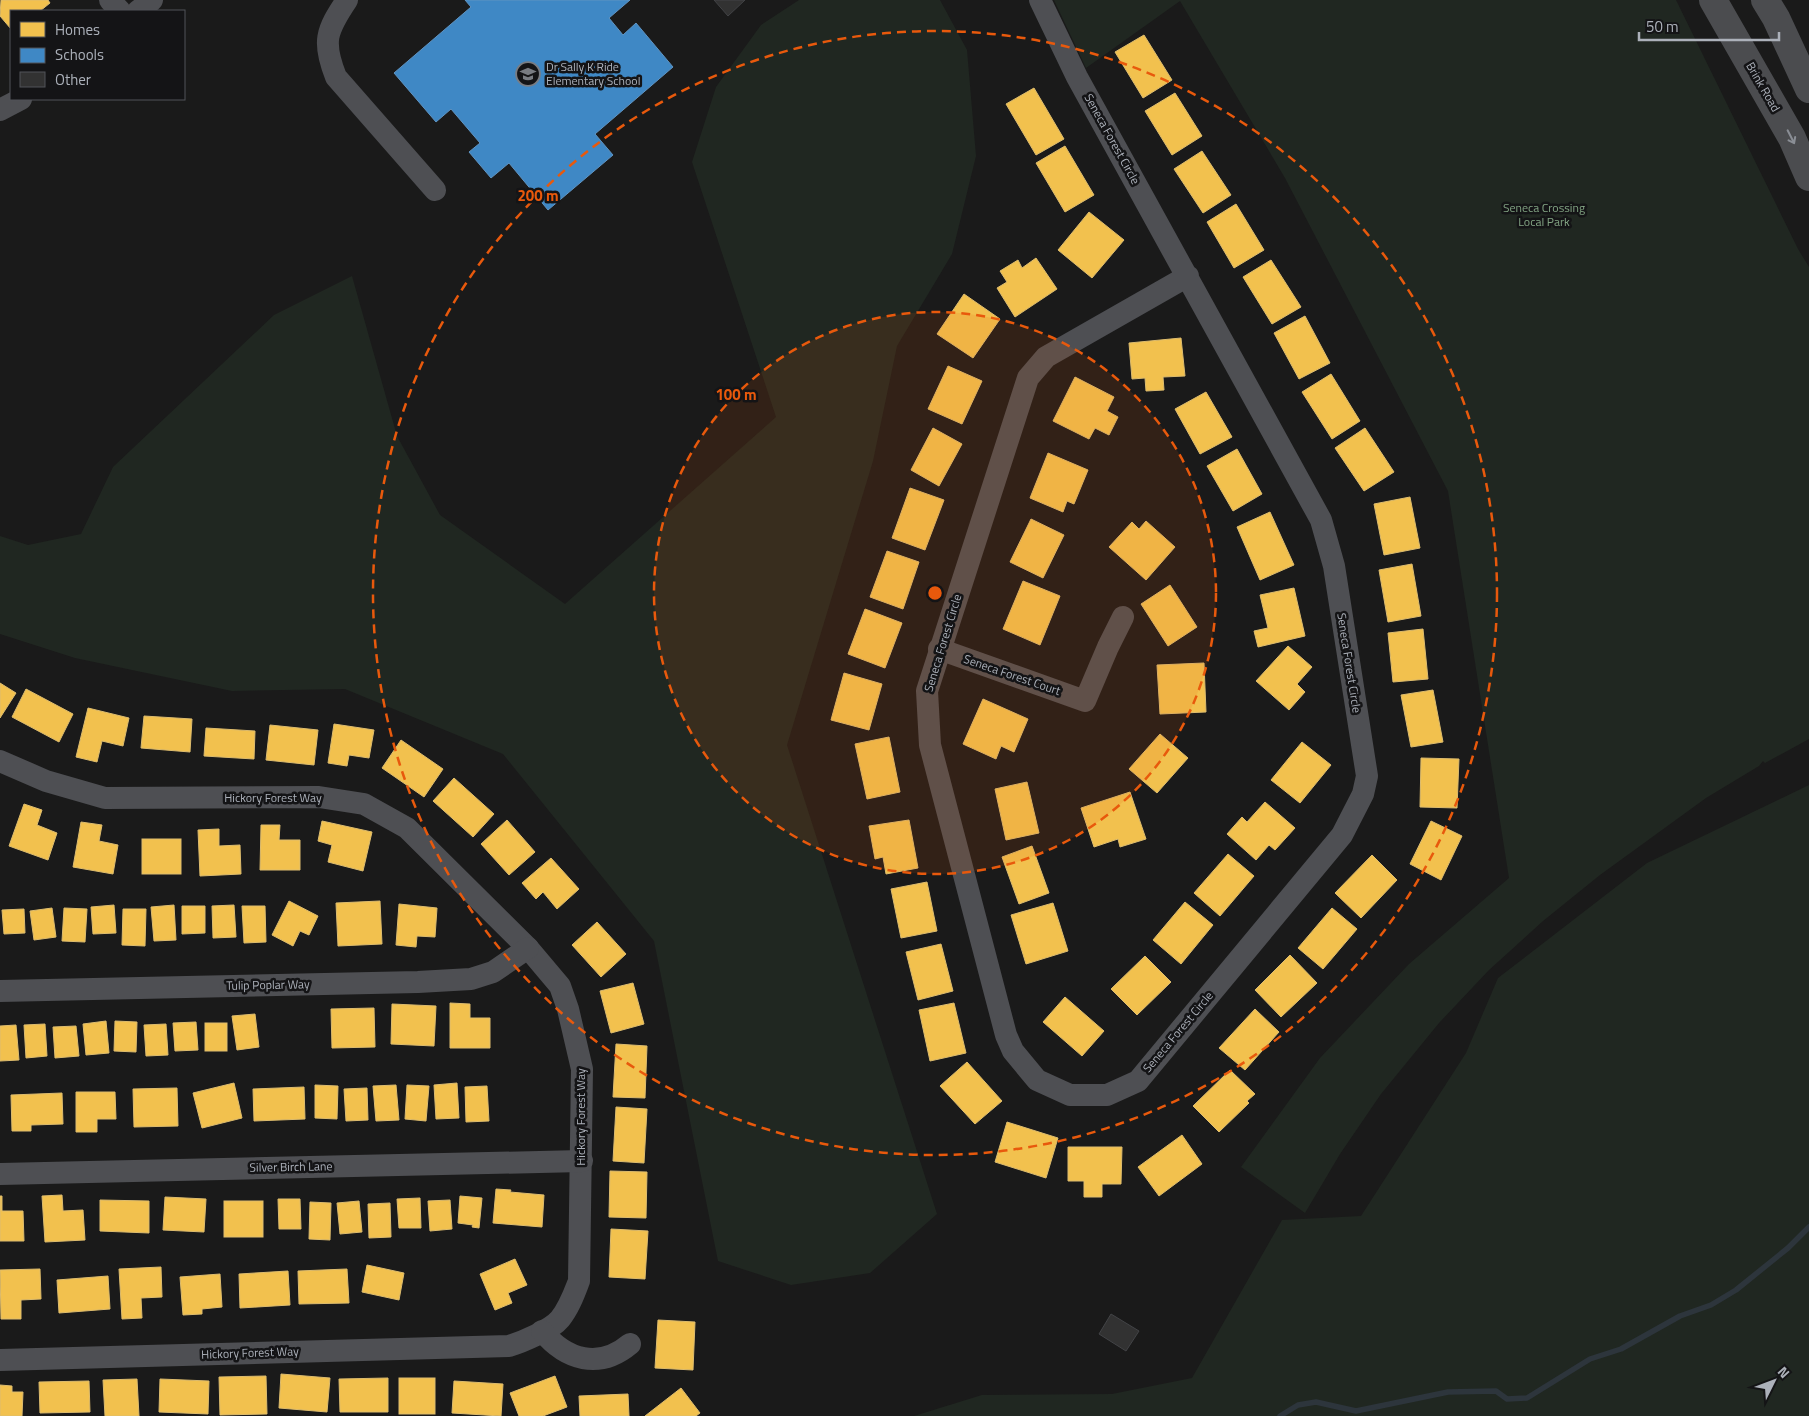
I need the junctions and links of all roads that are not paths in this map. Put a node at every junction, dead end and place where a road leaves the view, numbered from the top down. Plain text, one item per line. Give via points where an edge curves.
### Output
1 (110, 0) edge
2 (152, 0) edge
3 (347, 0) edge
4 (1040, 0) edge
5 (1714, 0) edge
6 (1765, 0) edge
7 (119, 10) edge
8 (139, 10) edge
9 (1809, 89) edge
10 (19, 100) edge
11 (0, 110) edge
12 (1809, 177) edge
13 (435, 190) dead end
14 (1188, 276) junction
15 (1123, 617) dead end
16 (940, 650) junction
17 (0, 761) edge
18 (528, 948) junction
19 (0, 991) edge
20 (582, 1161) junction
21 (0, 1174) edge
22 (542, 1331) junction
23 (630, 1344) dead end
24 (0, 1360) edge

1 - 7 street
2 - 8 street
3 - 13 street via 334,19 328,38 328,56 336,77
4 - 14 street, Seneca Forest Circle via 1077,77
5 -> 12 main road, Brink Road via 1792,138
6 - 9 main road
10 - 11 street
14 - 16 street, Seneca Forest Circle via 1046,357 1028,378
14 - 16 street, Seneca Forest Circle via 1321,520 1334,566 1367,776 1363,794 1342,835 1138,1081 1106,1095 1070,1095 1037,1080 1013,1052 1006,1035 930,745 927,691
15 - 16 street, Seneca Forest Court via 1085,701
17 - 18 street, Hickory Forest Way via 46,781 105,798 319,797 364,804 407,828
18 - 19 street, Tulip Poplar Way via 493,972 471,979
18 - 20 street, Hickory Forest Way via 560,986 568,1009 582,1069
20 - 21 street, Silver Birch Lane
20 - 22 street, Hickory Forest Way via 579,1281 559,1321
22 - 23 street via 564,1351 589,1360 612,1356
22 - 24 street, Hickory Forest Way via 526,1341 508,1346

